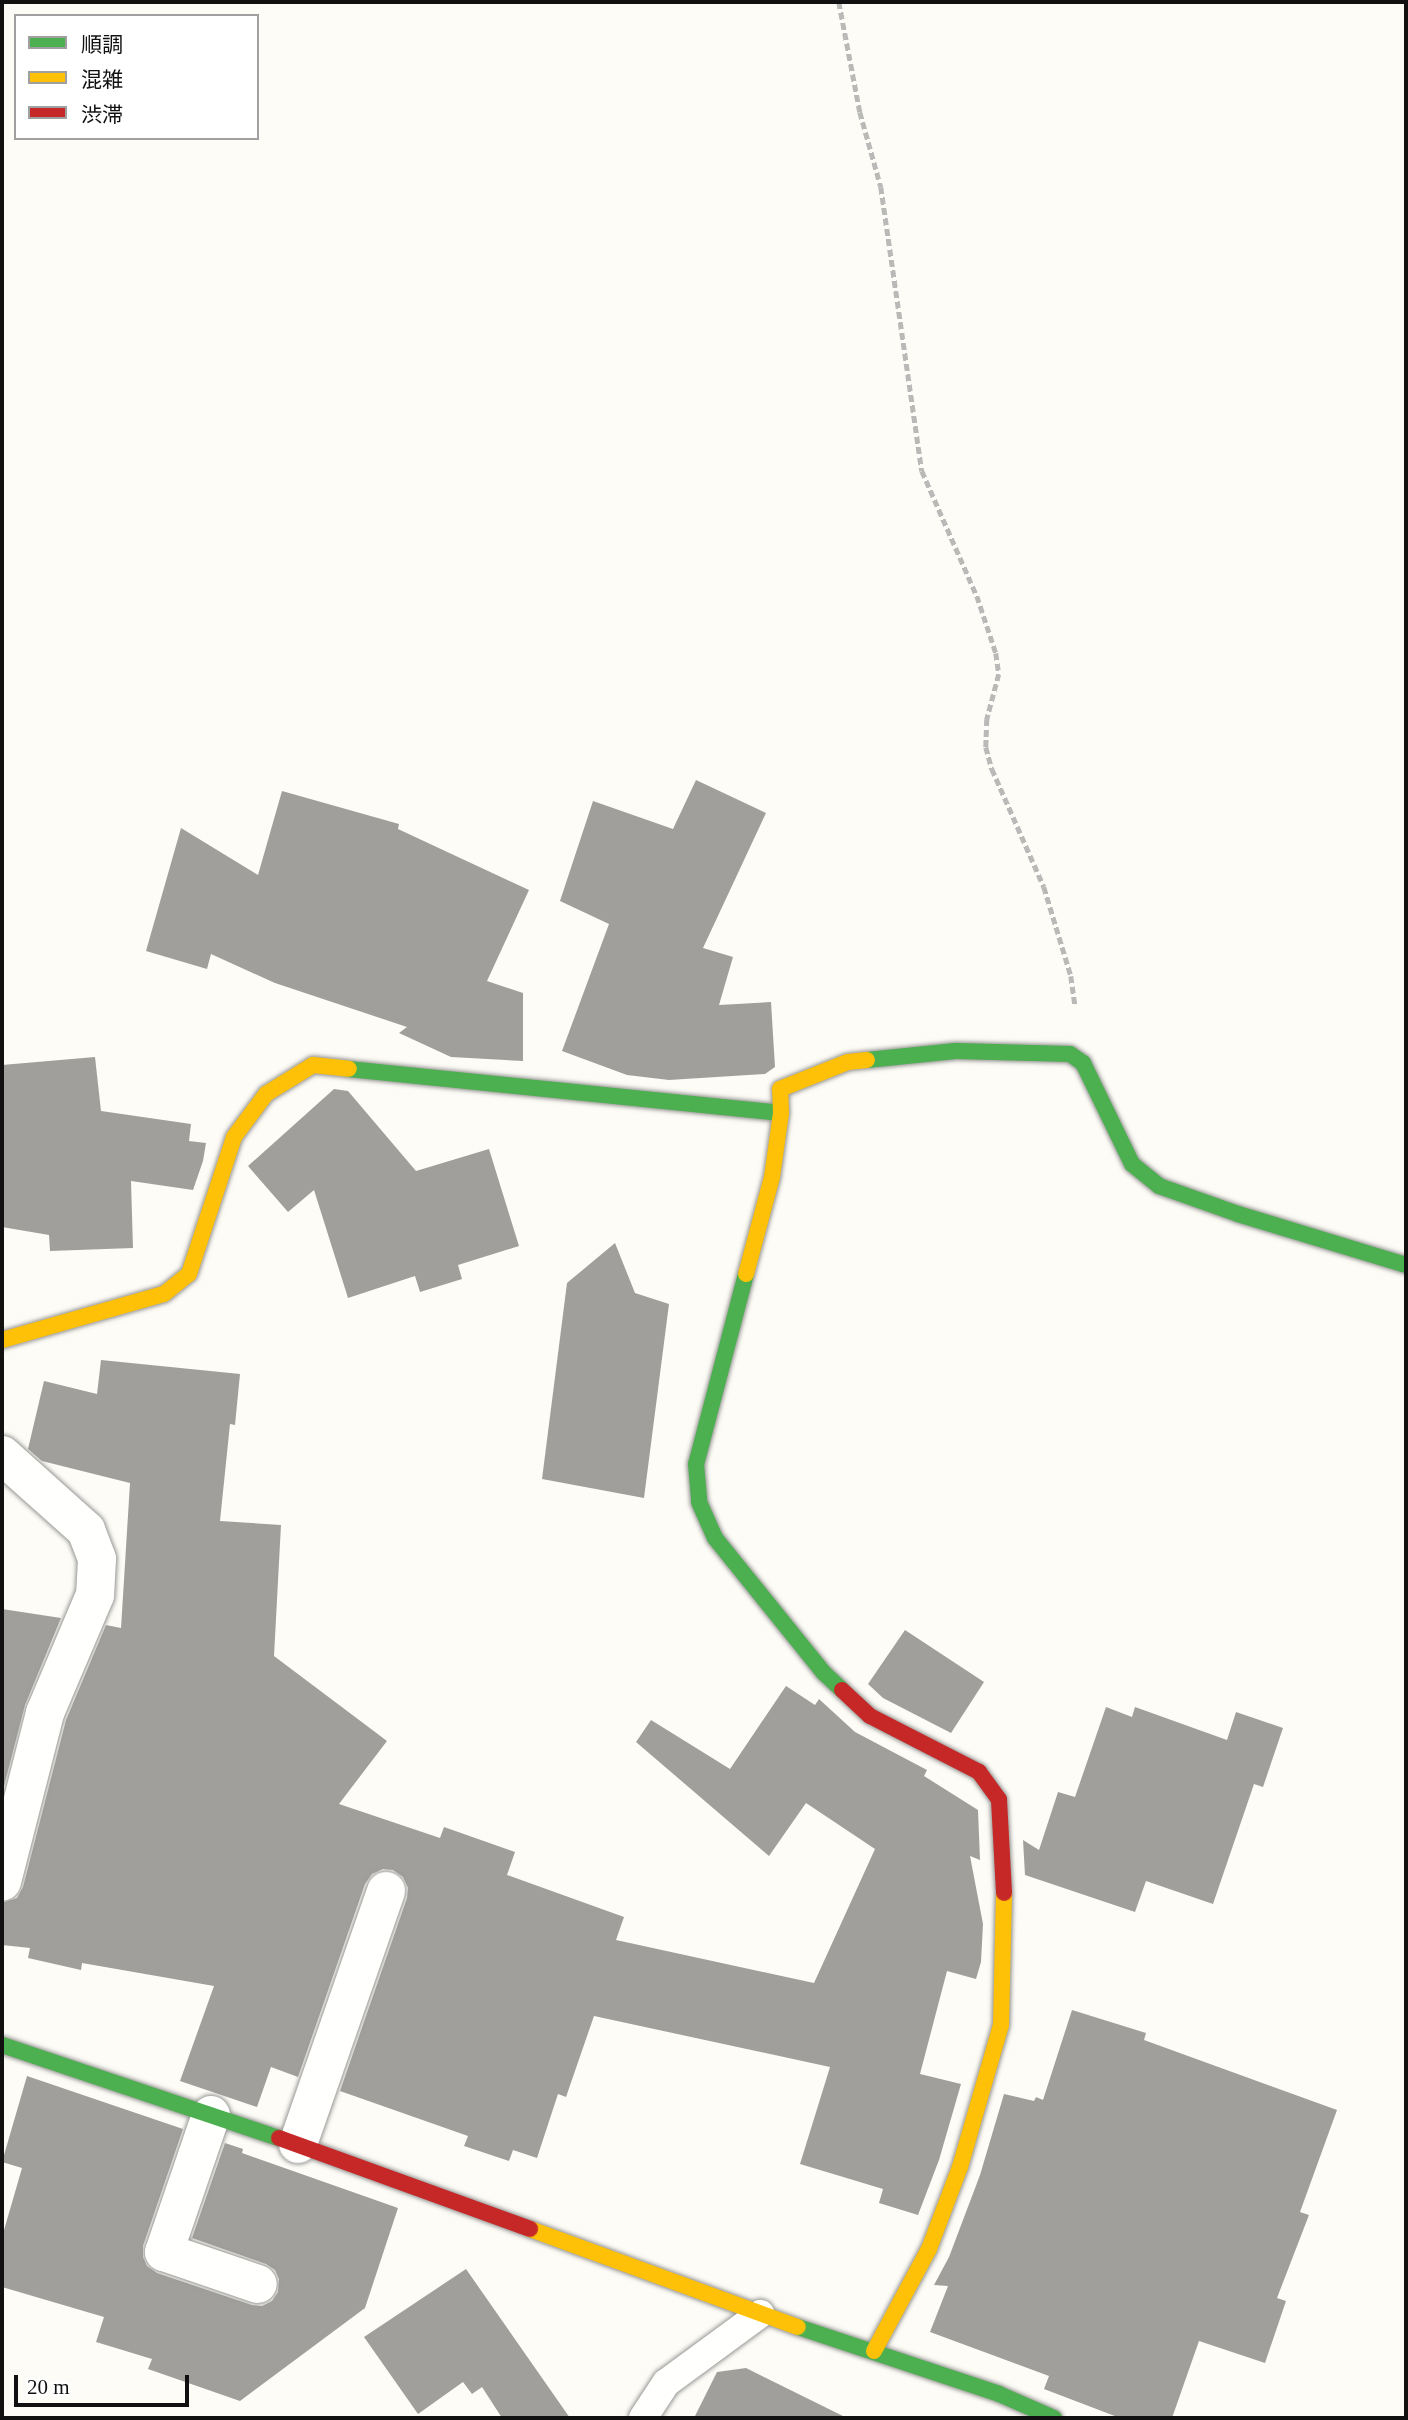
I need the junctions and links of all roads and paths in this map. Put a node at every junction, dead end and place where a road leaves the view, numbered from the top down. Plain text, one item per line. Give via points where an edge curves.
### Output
1 (839, 2) edge
2 (1070, 1054) junction
3 (781, 1113) junction
4 (1406, 1265) edge
5 (2, 1340) edge
6 (2, 1455) edge
7 (2, 1882) edge
8 (386, 1891) dead end
9 (2, 2045) edge
10 (211, 2115) junction
11 (298, 2144) junction
12 (258, 2284) dead end
13 (760, 2314) junction
14 (874, 2351) junction
15 (643, 2418) edge
16 (1054, 2418) edge

1 - 2 path via 860,113 881,187 922,471 977,596 996,653 999,674 987,719 986,747 1044,887 1071,976 1076,1011
2 - 3 street via 956,1051 848,1062 780,1089
2 - 4 street via 1083,1063 1132,1164 1159,1186
3 - 5 street via 313,1065 266,1094 234,1137 189,1273 164,1294
3 - 14 street via 772,1177 696,1464 699,1502 715,1538 824,1674 870,1716 979,1772 999,1800 1005,1916 1001,2025 960,2167 929,2249
6 - 7 street via 86,1530 97,1559 95,1595 45,1713
8 - 11 street
9 - 10 street
10 - 11 street
10 - 12 street via 164,2252
11 - 13 street
13 - 14 street
13 - 15 lane via 666,2383
14 - 16 street

